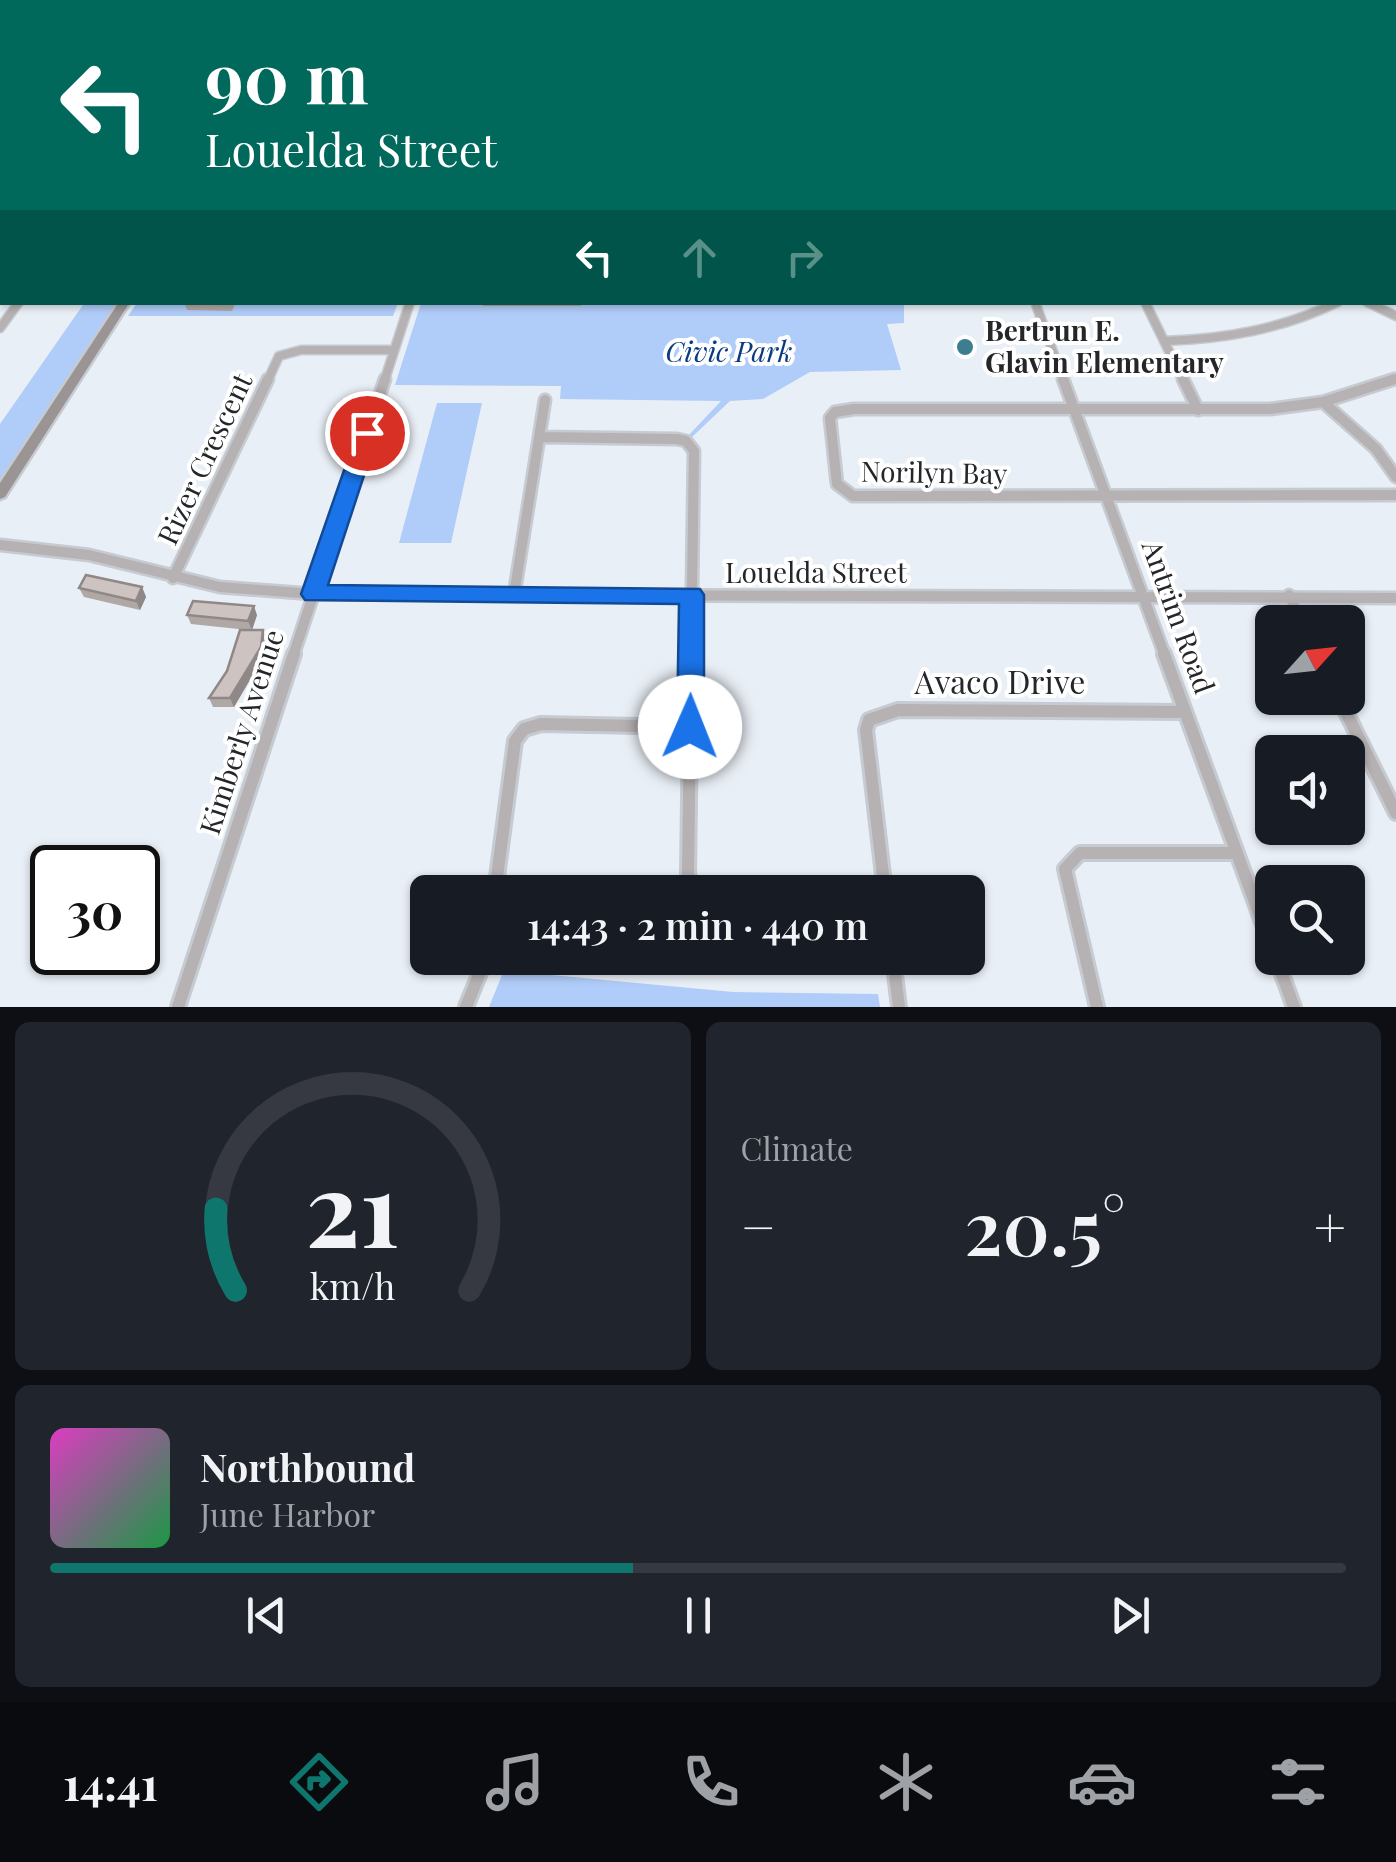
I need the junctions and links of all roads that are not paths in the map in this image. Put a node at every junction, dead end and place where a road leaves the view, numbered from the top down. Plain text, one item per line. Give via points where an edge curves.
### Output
1 (17, 305) edge
2 (123, 305) edge
3 (409, 305) edge
4 (1036, 305) edge
5 (1146, 305) edge
6 (1330, 305) edge
7 (1373, 305) edge
8 (1396, 316) edge
9 (0, 328) edge
10 (1164, 340) junction
11 (394, 350) junction
12 (1396, 379) edge
13 (545, 400) dead end
14 (1323, 402) junction
15 (1075, 410) junction
16 (1198, 410) junction
17 (540, 437) junction
18 (1396, 478) edge
19 (0, 494) edge
20 (1396, 495) edge
21 (1109, 498) junction
22 (0, 544) edge
23 (173, 578) junction
24 (313, 594) junction
25 (514, 595) junction
26 (691, 595) junction
27 (1142, 595) junction
28 (1289, 595) junction
29 (1396, 598) edge
30 (1294, 605) edge
31 (1186, 712) junction
32 (1347, 715) edge
33 (690, 727) junction
34 (1396, 813) edge
35 (1237, 853) junction
36 (497, 875) edge
37 (688, 875) edge
38 (883, 875) edge
39 (1255, 902) edge
40 (479, 975) edge
41 (895, 975) edge
42 (1282, 975) edge
43 (178, 1007) edge
44 (466, 1007) edge
45 (900, 1007) edge
46 (1097, 1007) edge
47 (1294, 1007) edge

1 - 9 street
2 - 19 main road
3 - 11 street, Kimberly Avenue
4 - 15 street, Antrim Road
5 - 10 street
6 - 10 street via 1259,333
7 - 8 street
10 - 16 street
11 - 23 street, Rizer Crescent via 279,356
11 - 24 street, Kimberly Avenue
12 - 14 street
13 - 17 street
14 - 16 street
14 - 18 street via 1376,449
15 - 16 street
15 - 21 street, Antrim Road
15 - 21 street, Norilyn Bay via 835,412 830,418 836,484 853,496
17 - 25 street
17 - 26 street via 690,444
20 - 21 street
21 - 27 street, Antrim Road
22 - 23 street, Louelda Street via 97,556
23 - 24 street, Louelda Street
24 - 25 street, Louelda Street
24 - 43 street, Kimberly Avenue
25 - 26 street, Louelda Street
26 - 27 street, Louelda Street
26 - 33 street
27 - 28 street, Louelda Street
27 - 31 street, Antrim Road
28 - 29 street, Louelda Street
28 - 30 street
31 - 35 street, Antrim Road
31 - 38 street, Avaco Drive via 879,714 866,730
32 - 34 street
33 - 36 street via 524,729 515,742
33 - 37 street
35 - 39 street, Antrim Road
35 - 46 street via 1080,853 1065,869
40 - 44 street
41 - 45 street
42 - 47 street

